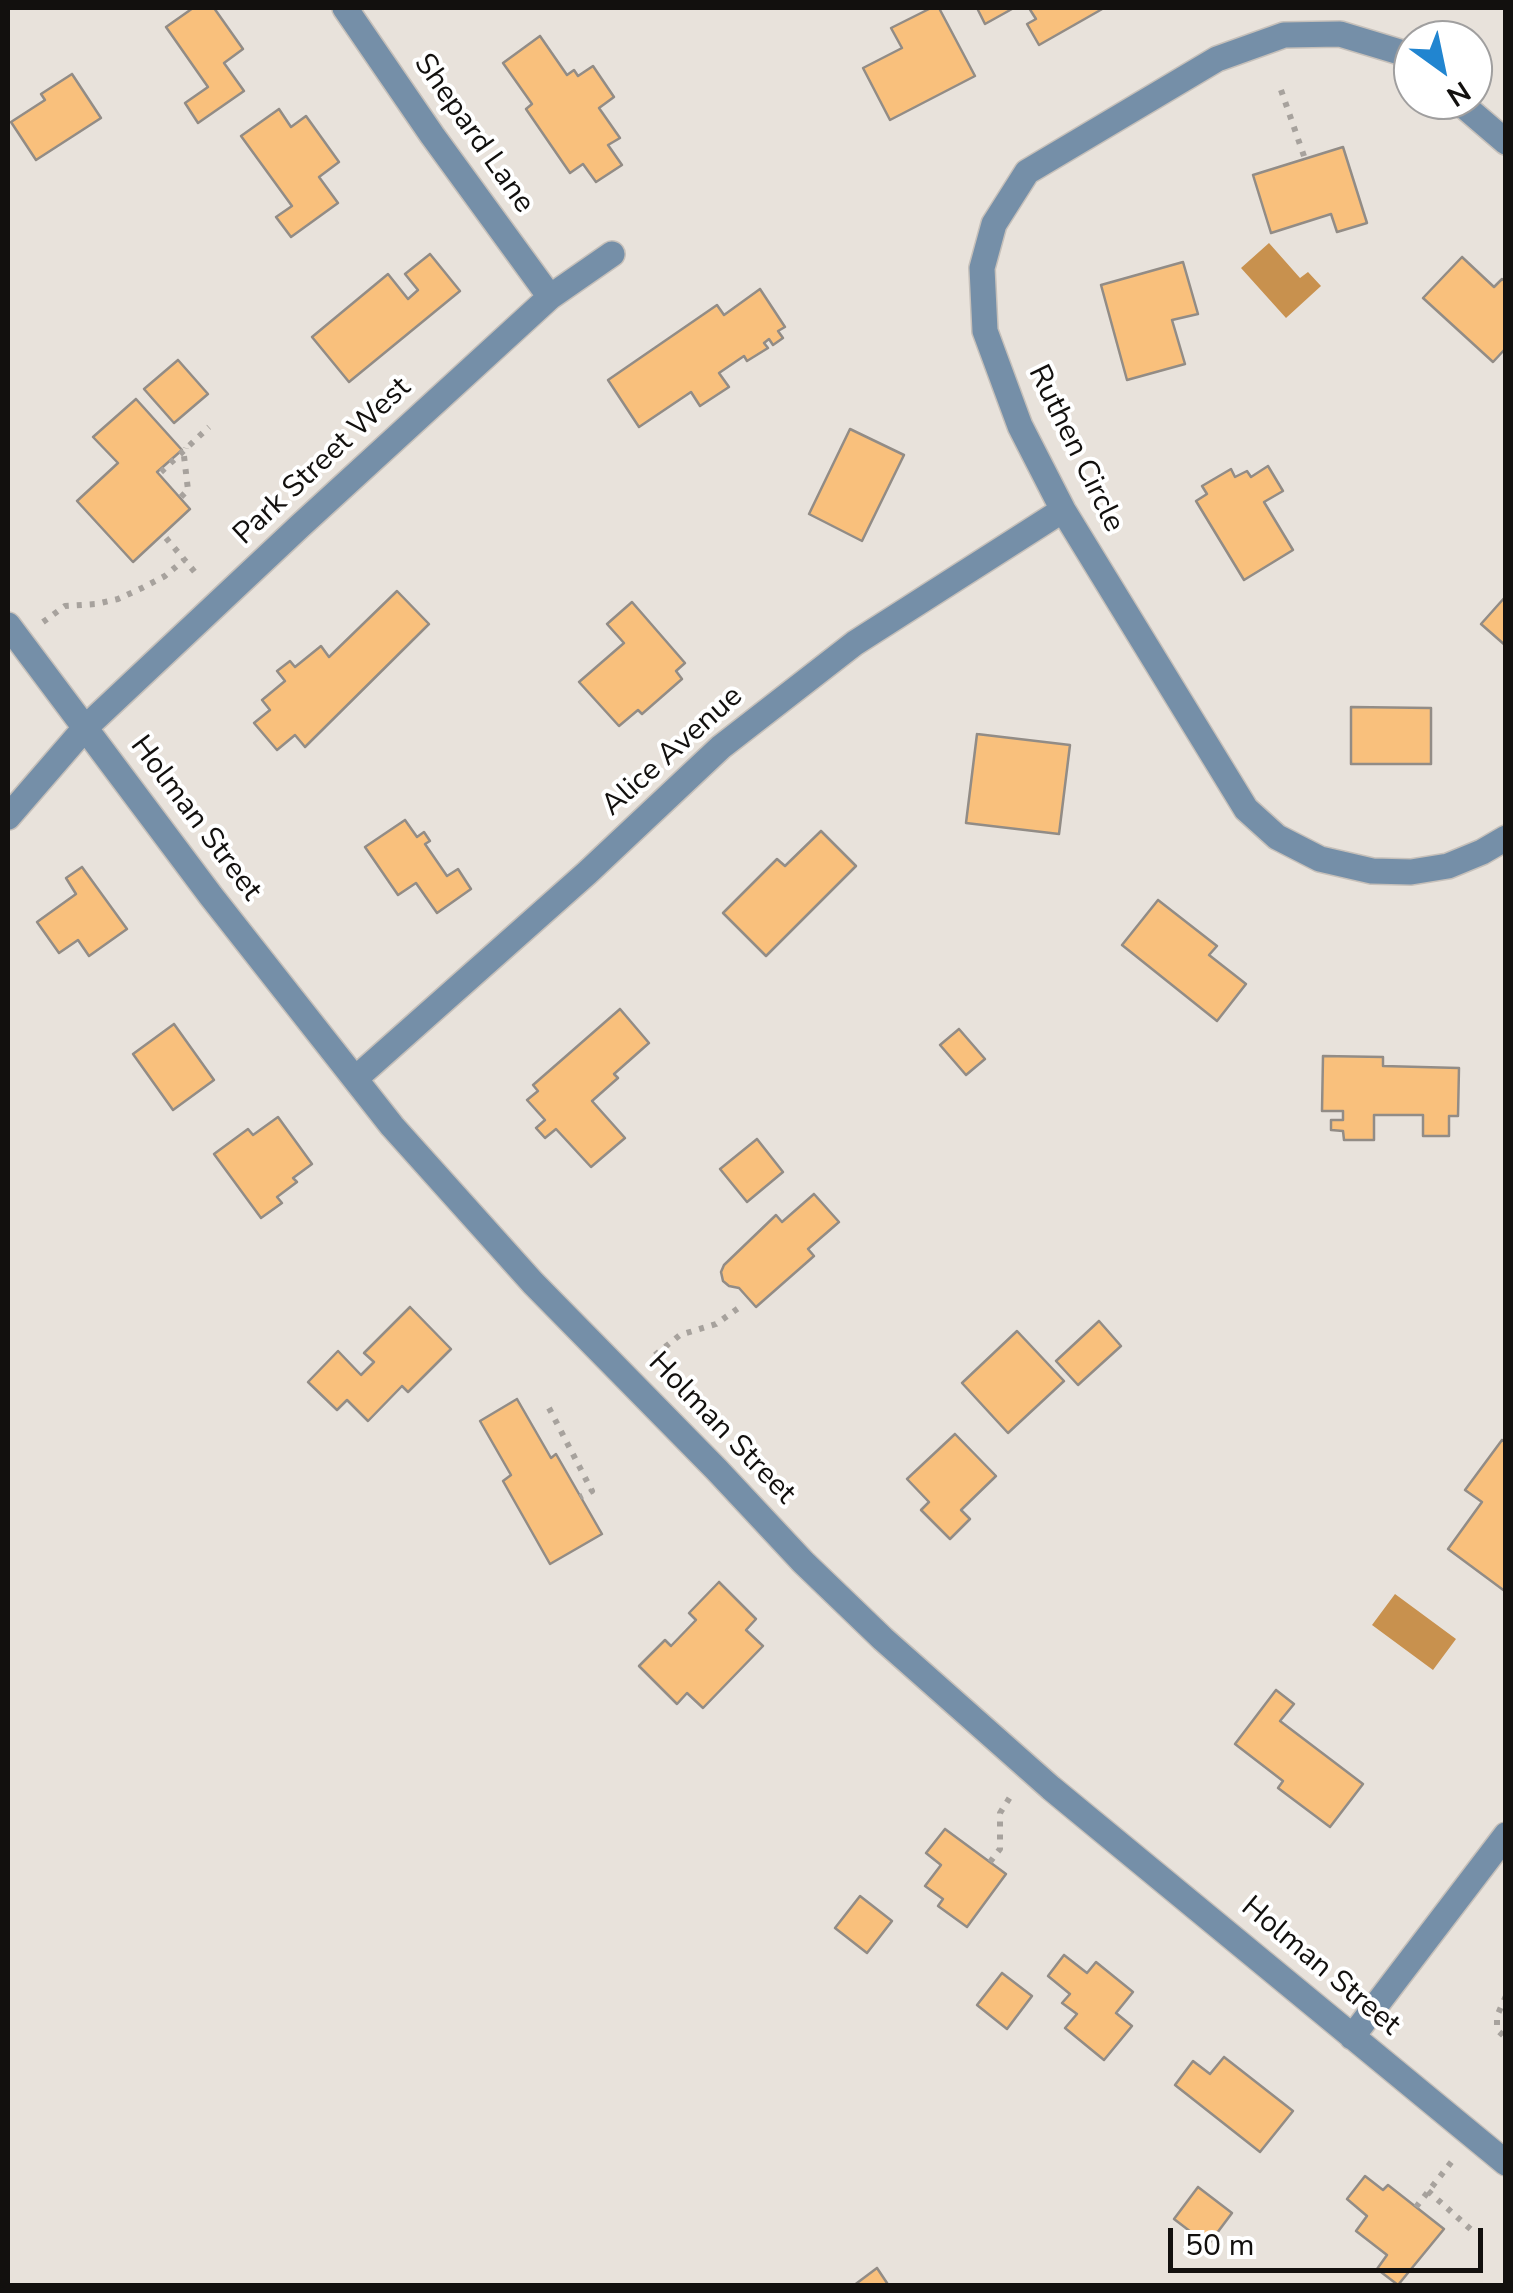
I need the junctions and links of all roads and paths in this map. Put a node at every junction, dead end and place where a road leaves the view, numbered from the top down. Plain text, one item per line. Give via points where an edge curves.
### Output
1 (345, 8) edge
2 (1393, 50) edge
3 (1281, 90) dead end
4 (1480, 120) edge
5 (1506, 142) edge
6 (1305, 159) dead end
7 (612, 254) dead end
8 (550, 298) junction
9 (208, 427) dead end
10 (187, 447) junction
11 (161, 472) dead end
12 (181, 497) dead end
13 (1063, 510) junction
14 (166, 538) dead end
15 (184, 560) junction
16 (220, 601) junction
17 (41, 624) dead end
18 (8, 625) edge
19 (85, 728) junction
20 (8, 817) edge
21 (1506, 838) edge
22 (355, 1080) junction
23 (740, 1307) dead end
24 (655, 1355) dead end
25 (549, 1408) dead end
26 (580, 1496) dead end
27 (1034, 1772) junction
28 (1506, 1836) edge
29 (990, 1862) dead end
30 (1506, 1996) edge
31 (1352, 2037) junction
32 (1506, 2038) edge
33 (1473, 2136) junction
34 (1506, 2163) edge
35 (1428, 2192) junction
36 (1416, 2207) dead end
37 (1476, 2234) dead end

1 - 8 street, Shepard Lane
2 - 13 street, Ruthen Circle via 1340,34 1284,35 1218,59 1028,172 994,224 982,268 985,332 1020,426
3 - 6 path
4 - 5 street
7 - 8 street, Park Street West
8 - 16 street, Park Street West
9 - 10 path
10 - 11 path
10 - 12 path via 188,490
13 - 21 street, Ruthen Circle via 1246,809 1277,837 1320,859 1411,872 1448,866
13 - 22 street, Alice Avenue via 855,643 721,747
14 - 15 path
15 - 16 path
15 - 17 path via 142,588 96,604 64,606
16 - 19 street, Park Street West
18 - 19 street, Holman Street
19 - 20 street, Park Street West
19 - 22 street, Holman Street
22 - 27 street, Holman Street via 533,1283 803,1562
23 - 24 path via 716,1324 680,1335
25 - 26 path via 592,1491
27 - 29 path via 1000,1813 1000,1850
27 - 31 street, Holman Street
28 - 31 street
30 - 32 path via 1497,2016 1497,2030
31 - 33 street, Holman Street
33 - 34 street, Holman Street
33 - 35 path
35 - 36 path
35 - 37 path

